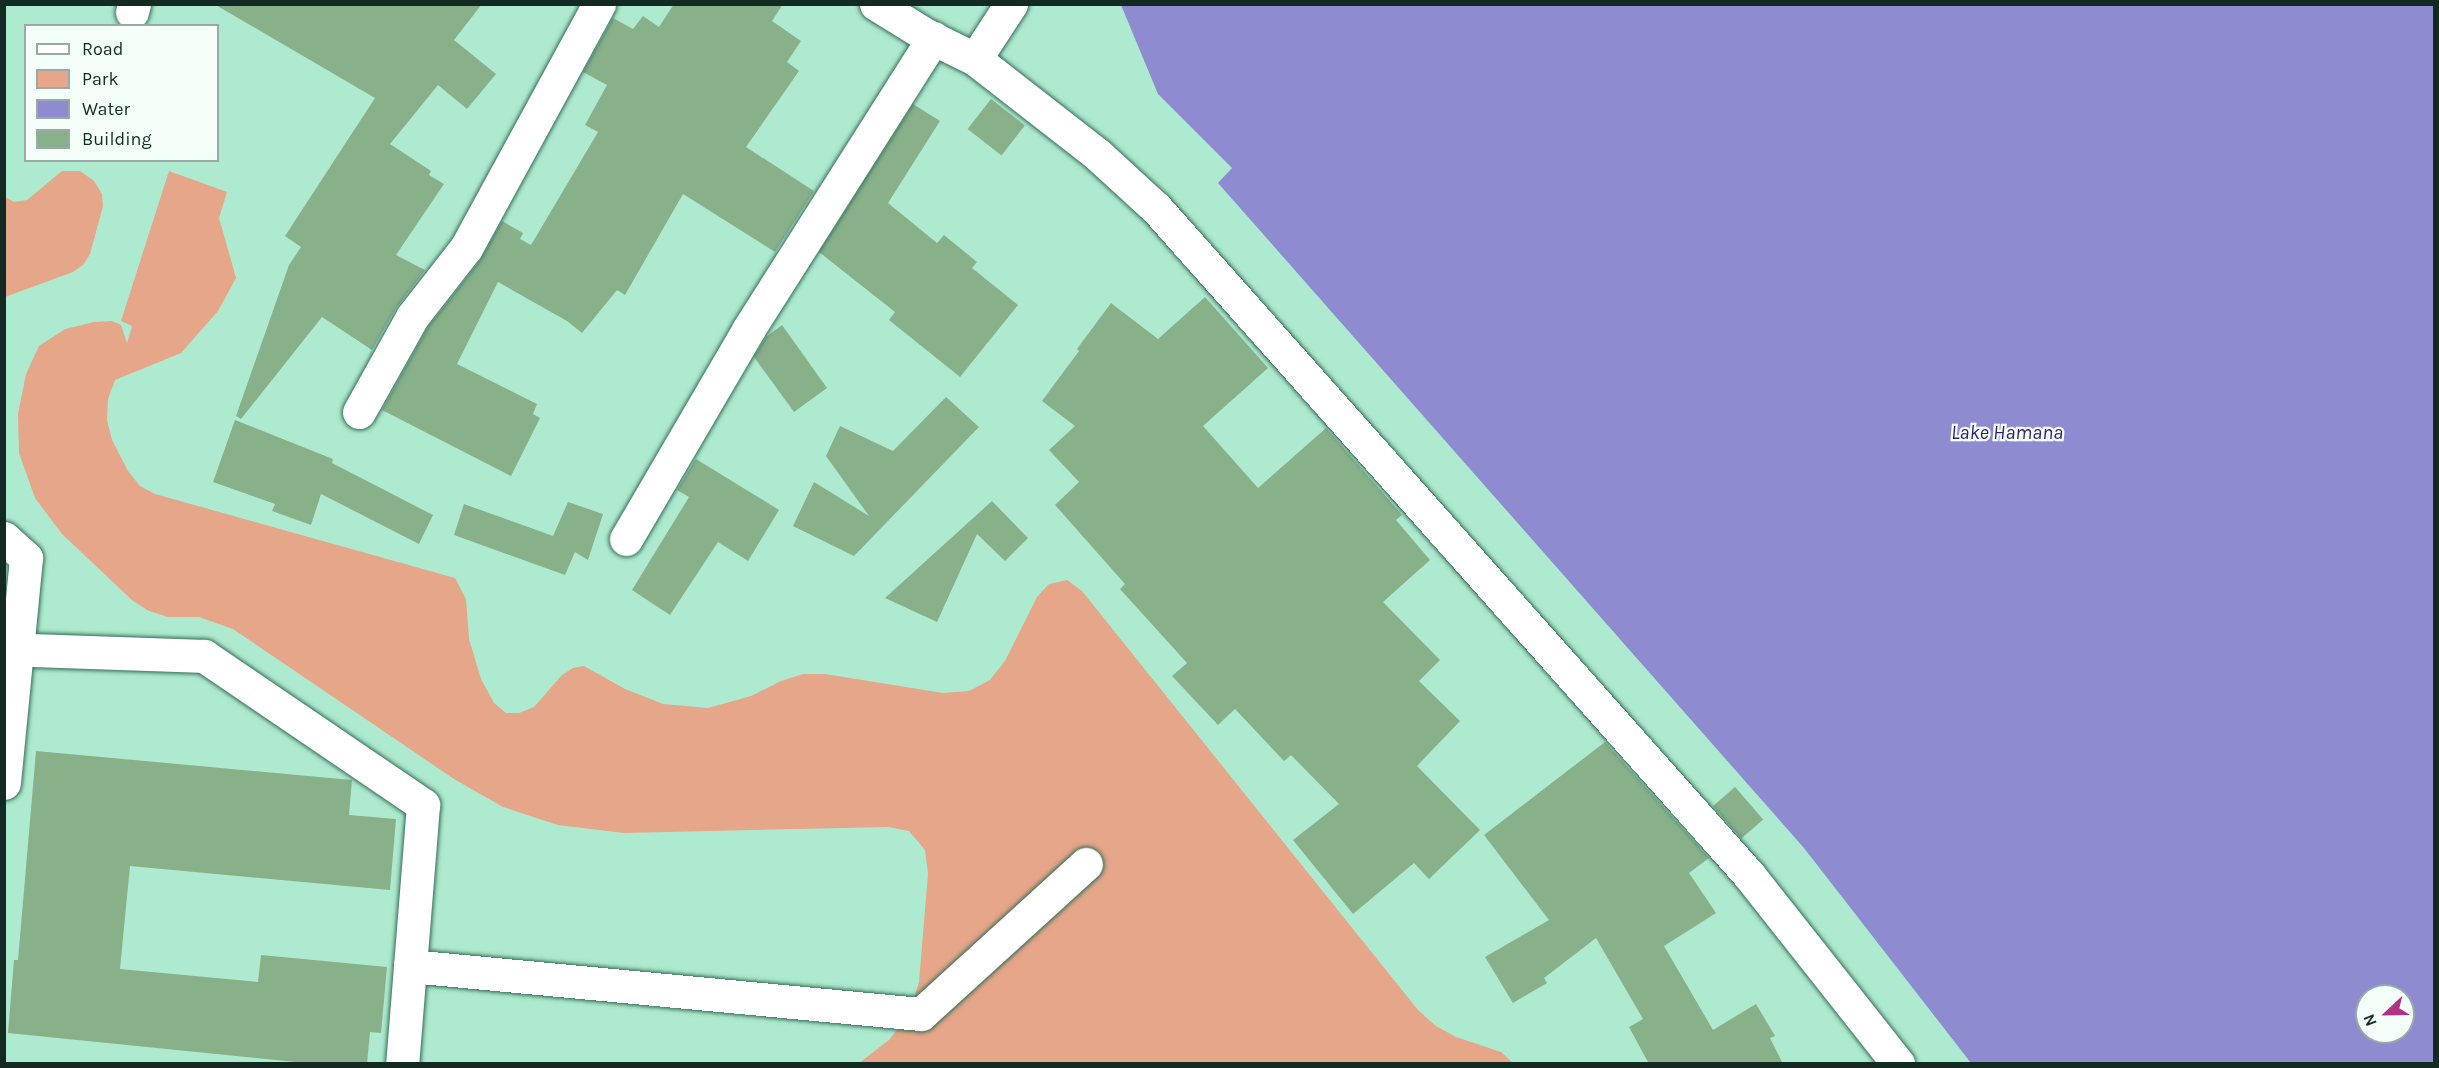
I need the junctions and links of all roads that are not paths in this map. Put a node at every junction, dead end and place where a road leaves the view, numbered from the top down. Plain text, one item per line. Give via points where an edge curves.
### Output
1 (599, 4) edge
2 (876, 4) edge
3 (1011, 4) edge
4 (933, 38) junction
5 (975, 60) junction
6 (359, 412) dead end
7 (4, 538) edge
8 (626, 539) dead end
9 (11, 650) edge
10 (4, 783) edge
11 (1086, 864) dead end
12 (410, 966) junction
13 (402, 1064) edge
14 (1898, 1064) edge

1 - 6 street via 466,248 412,317
2 - 4 street
3 - 5 street
4 - 5 street
4 - 8 street via 748,330
5 - 14 street via 1097,154 1156,208 1749,875
7 - 9 street via 26,558
9 - 10 street
9 - 12 street via 204,656 423,805
11 - 12 street via 921,1014
12 - 13 street

